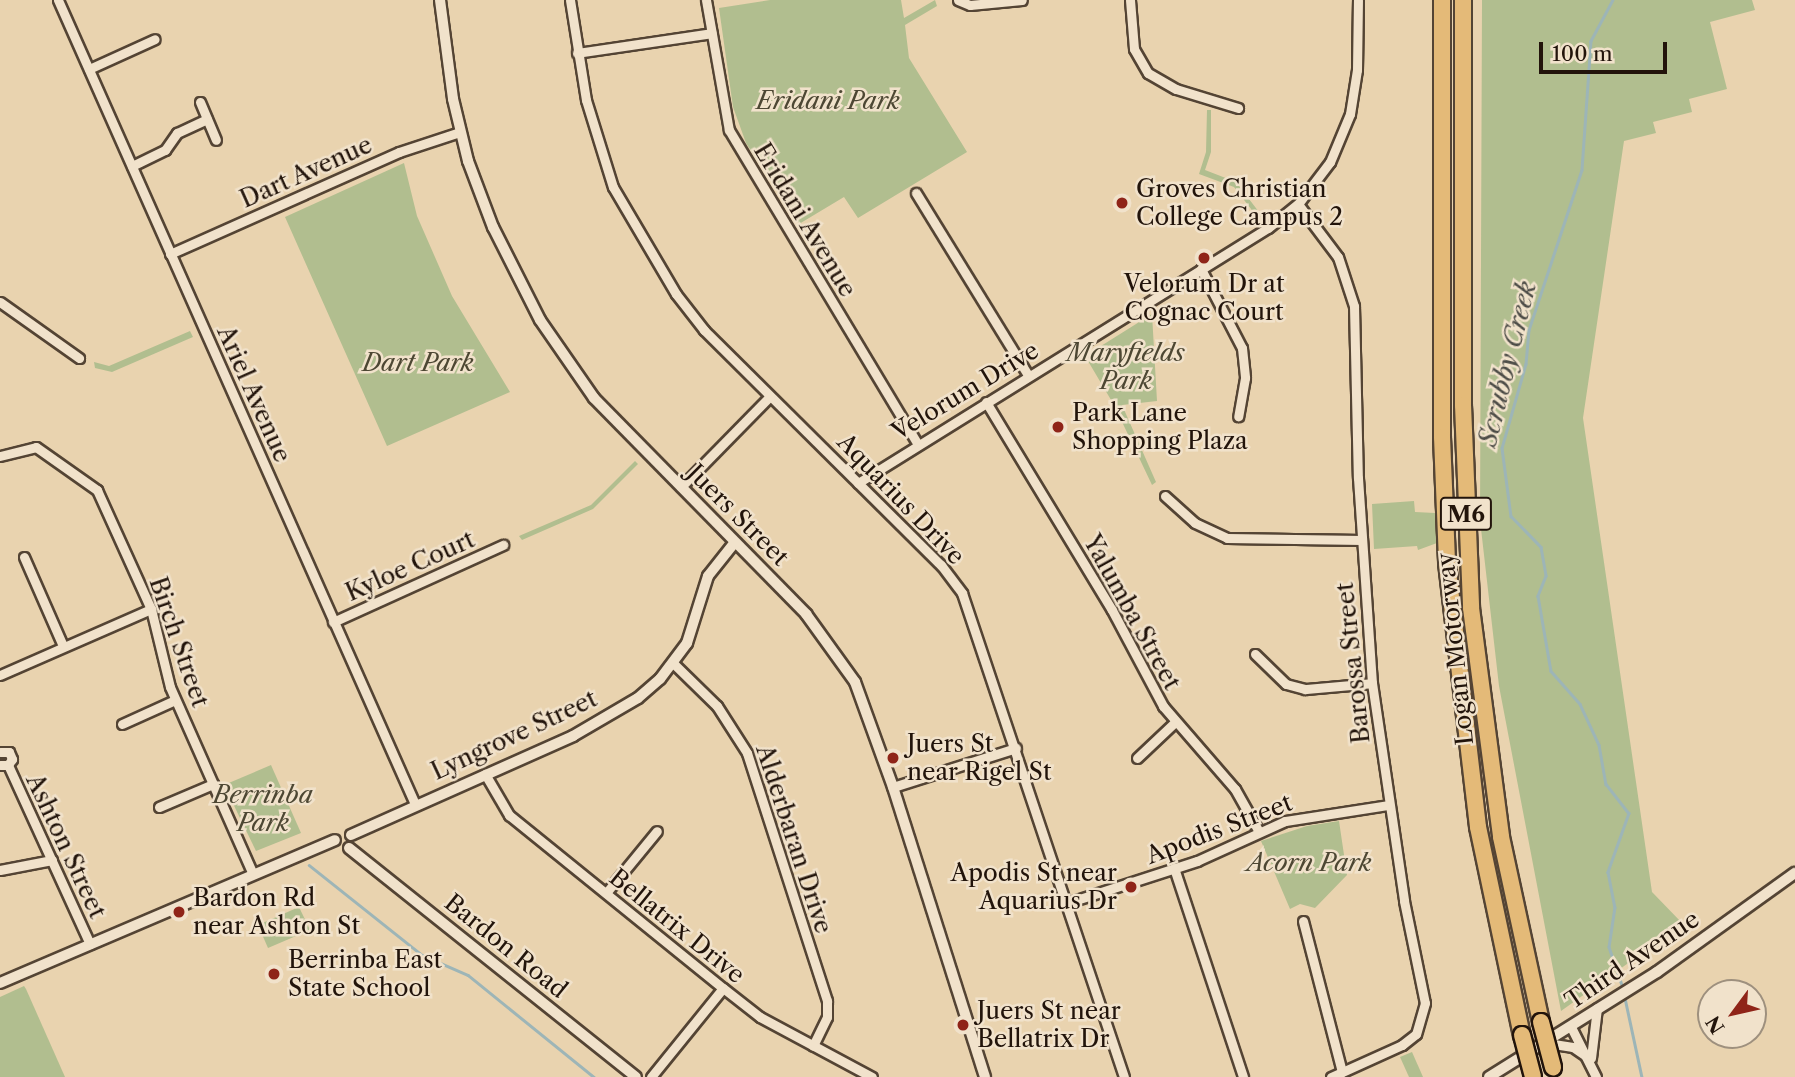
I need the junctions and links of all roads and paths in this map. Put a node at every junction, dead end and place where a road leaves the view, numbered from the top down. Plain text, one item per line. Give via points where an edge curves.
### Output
1 (58, 0) edge
2 (440, 0) edge
3 (570, 0) edge
4 (706, 0) edge
5 (958, 0) edge
6 (1023, 0) edge
7 (1130, 0) edge
8 (1358, 0) edge
9 (1442, 0) edge
10 (1463, 0) edge
11 (712, 33) junction
12 (155, 39) dead end
13 (578, 53) junction
14 (89, 69) junction
15 (200, 102) dead end
16 (1238, 108) dead end
17 (207, 119) junction
18 (460, 132) junction
19 (216, 140) dead end
20 (131, 166) junction
21 (916, 193) dead end
22 (1298, 204) junction
23 (170, 254) junction
24 (1201, 269) junction
25 (0, 302) edge
26 (79, 358) dead end
27 (1028, 375) junction
28 (770, 396) junction
29 (986, 402) junction
30 (1238, 416) dead end
31 (917, 443) junction
32 (0, 456) edge
33 (858, 483) junction
34 (681, 487) junction
35 (1165, 496) dead end
36 (1362, 540) junction
37 (735, 542) junction
38 (503, 545) dead end
39 (24, 557) dead end
40 (151, 609) junction
41 (333, 622) junction
42 (63, 646) junction
43 (1255, 654) dead end
44 (674, 664) junction
45 (0, 675) edge
46 (1371, 682) junction
47 (175, 699) junction
48 (1174, 723) junction
49 (122, 724) dead end
50 (1016, 748) junction
51 (0, 751) edge
52 (1138, 758) dead end
53 (4, 765) edge
54 (485, 774) junction
55 (213, 783) junction
56 (893, 787) junction
57 (415, 804) junction
58 (1388, 805) junction
59 (159, 807) dead end
60 (1258, 830) junction
61 (657, 831) dead end
62 (351, 835) junction
63 (335, 840) junction
64 (349, 848) junction
65 (52, 860) junction
66 (1174, 868) junction
67 (0, 870) edge
68 (252, 872) junction
69 (1795, 873) edge
70 (606, 893) junction
71 (1067, 903) junction
72 (1303, 921) dead end
73 (90, 944) junction
74 (0, 983) edge
75 (723, 988) junction
76 (1597, 1008) junction
77 (1571, 1027) junction
78 (1547, 1043) junction
79 (813, 1046) junction
80 (1591, 1059) junction
81 (1342, 1072) junction
82 (1555, 1072) edge
83 (636, 1077) edge
84 (650, 1077) edge
85 (872, 1077) edge
86 (985, 1077) edge
87 (1124, 1077) edge
88 (1243, 1077) edge
89 (1331, 1077) edge
90 (1489, 1077) edge
91 (1533, 1077) edge
92 (1596, 1077) edge

1 - 14 street, Ariel Avenue
2 - 18 street, Juers Street
3 - 13 street, Aquarius Drive
4 - 11 street, Eridani Avenue
5 - 6 street via 970,5
7 - 16 street via 1134,49 1147,73 1175,89
8 - 22 street, Velorum Drive via 1350,114 1330,162
9 - 91 highway, Logan Motorway / M6, bridge via 1442,424 1447,563 1478,827
10 - 82 highway, Logan Motorway / M6, bridge via 1462,392 1470,594 1501,838
11 - 13 street
11 - 31 street, Eridani Avenue via 729,130
12 - 14 street
13 - 28 street, Aquarius Drive via 599,146 634,227 704,330
14 - 20 street, Ariel Avenue
15 - 17 street
17 - 19 street
17 - 20 street via 177,133 165,150
18 - 23 street, Dart Avenue via 399,152
18 - 34 street, Juers Street via 492,227 540,320 594,398
20 - 23 street, Ariel Avenue
21 - 27 street
22 - 24 street, Velorum Drive
22 - 36 street, Barossa Street via 1338,257 1354,306
23 - 41 street, Ariel Avenue
24 - 27 street, Velorum Drive
24 - 30 street via 1242,348 1245,379
25 - 26 street
27 - 29 street, Velorum Drive
28 - 33 street, Aquarius Drive
28 - 34 street
29 - 31 street, Velorum Drive
29 - 48 street, Yalumba Street via 1112,610
31 - 33 street, Velorum Drive
32 - 40 street, Birch Street via 36,447 94,486
33 - 50 street, Aquarius Drive via 941,565 962,593
34 - 37 street, Juers Street
35 - 36 street via 1195,523 1227,538
36 - 46 street, Barossa Street
37 - 44 street, Lyngrove Street via 708,576 695,624
37 - 56 street, Juers Street via 806,614 840,657 866,707
38 - 41 street, Kyloe Court
39 - 42 street
40 - 42 street
40 - 47 street, Birch Street
41 - 57 street, Ariel Avenue
42 - 45 street
43 - 46 street via 1286,684 1305,689
44 - 54 street, Lyngrove Street via 638,698 600,721
44 - 79 street, Alderbaran Drive via 717,706 747,753 827,1001 827,1017
46 - 58 street, Barossa Street
47 - 49 street
47 - 55 street, Birch Street
48 - 52 street
48 - 60 street, Yalumba Street via 1235,789
50 - 56 street
50 - 71 street, Aquarius Drive
51 - 53 street, Ashton Street via 12,756
53 - 65 street, Ashton Street
54 - 57 street, Lyngrove Street
54 - 70 street, Bellatrix Drive via 509,815
55 - 59 street
55 - 68 street, Birch Street
56 - 86 street, Juers Street
57 - 62 street, Lyngrove Street
58 - 60 street, Apodis Street via 1306,816
58 - 81 street, Barossa Street via 1425,1003 1423,1018 1416,1034 1402,1045
60 - 66 street, Apodis Street
61 - 70 street
62 - 63 street, Lyngrove Street via 340,832
62 - 64 street
63 - 64 street, Bardon Road via 341,849
63 - 68 street
64 - 83 street, Bardon Road
65 - 67 street
65 - 73 street, Ashton Street
66 - 71 street, Apodis Street
66 - 88 street
68 - 73 street
69 - 76 street, Third Avenue via 1657,972
70 - 75 street, Bellatrix Drive
71 - 87 street, Aquarius Drive
72 - 81 street
73 - 74 street
75 - 79 street, Bellatrix Drive via 760,1017
75 - 84 street
76 - 77 street, Third Avenue
76 - 80 street
77 - 78 street, Third Avenue
77 - 80 street
78 - 80 street via 1573,1047
78 - 90 street, Third Avenue
79 - 85 street, Bellatrix Drive
80 - 92 street
81 - 89 street, Barossa Street

